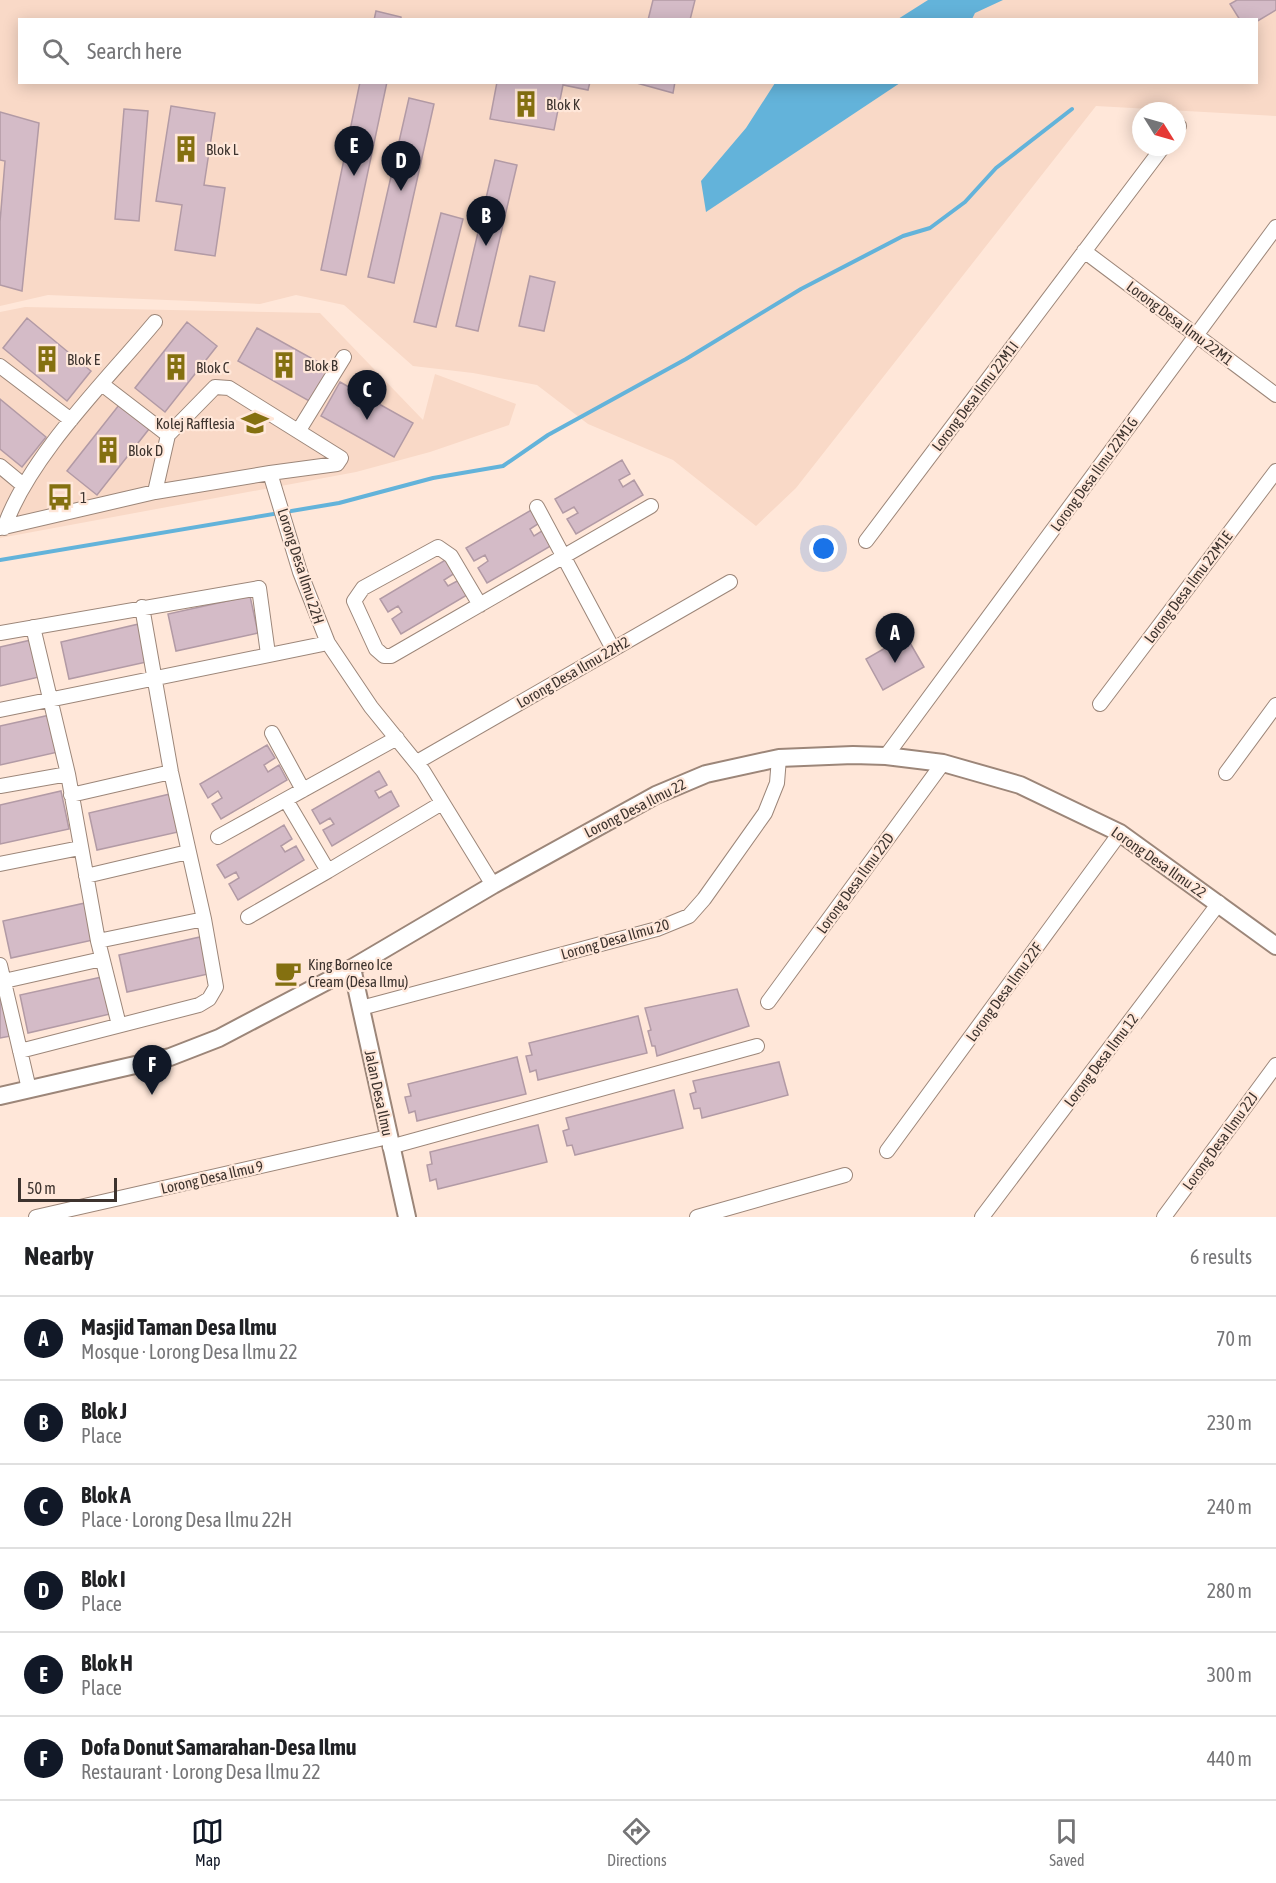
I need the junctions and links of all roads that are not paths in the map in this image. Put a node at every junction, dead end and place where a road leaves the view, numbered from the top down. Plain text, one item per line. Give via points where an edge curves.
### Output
1 (1156, 156) edge
2 (1276, 227) edge
3 (1084, 251) junction
4 (155, 322) dead end
5 (1196, 336) junction
6 (344, 357) dead end
7 (0, 366) edge
8 (103, 385) junction
9 (1276, 395) edge
10 (71, 420) junction
11 (299, 430) junction
12 (168, 435) junction
13 (0, 466) edge
14 (1276, 471) edge
15 (270, 473) junction
16 (23, 485) junction
17 (155, 492) junction
18 (651, 506) dead end
19 (537, 507) dead end
20 (2, 528) edge
21 (866, 541) dead end
22 (565, 557) junction
23 (730, 582) dead end
24 (480, 605) junction
25 (142, 607) junction
26 (33, 627) junction
27 (0, 633) edge
28 (328, 644) junction
29 (614, 649) junction
30 (268, 654) junction
31 (155, 680) junction
32 (49, 700) junction
33 (1100, 704) dead end
34 (1276, 705) edge
35 (0, 710) edge
36 (272, 733) dead end
37 (397, 738) junction
38 (886, 756) junction
39 (779, 758) junction
40 (417, 762) junction
41 (943, 763) junction
42 (171, 772) junction
43 (1226, 773) dead end
44 (68, 774) junction
45 (0, 786) edge
46 (303, 790) junction
47 (71, 795) junction
48 (286, 800) junction
49 (442, 802) junction
50 (1120, 833) junction
51 (218, 837) dead end
52 (80, 848) junction
53 (188, 852) junction
54 (0, 864) edge
55 (328, 871) junction
56 (86, 876) junction
57 (493, 885) junction
58 (1219, 903) junction
59 (248, 917) dead end
60 (204, 919) junction
61 (98, 941) junction
62 (1276, 946) edge
63 (102, 959) junction
64 (0, 965) edge
65 (352, 968) junction
66 (2, 981) edge
67 (768, 1002) dead end
68 (361, 1008) junction
69 (118, 1025) junction
70 (758, 1046) dead end
71 (20, 1051) junction
72 (1276, 1065) edge
73 (28, 1089) junction
74 (0, 1096) edge
75 (389, 1142) junction
76 (887, 1151) dead end
77 (845, 1175) dead end
78 (36, 1217) edge
79 (407, 1217) edge
80 (697, 1217) edge
81 (982, 1217) edge
82 (1164, 1217) edge

1 - 3 street, Lorong Desa Ilmu 22M1I
2 - 5 street, Lorong Desa Ilmu 22M1G
3 - 5 street, Lorong Desa Ilmu 22M1
3 - 21 street, Lorong Desa Ilmu 22M1I
4 - 8 street
5 - 9 street, Lorong Desa Ilmu 22M1
5 - 38 street, Lorong Desa Ilmu 22M1G
6 - 11 street
7 - 10 street
8 - 10 street
8 - 12 street
10 - 16 street
11 - 12 street via 229,388 220,387 208,392
11 - 15 street via 341,455 339,464
12 - 17 street
13 - 16 street
14 - 33 street, Lorong Desa Ilmu 22M1E
15 - 17 street
15 - 28 street, Lorong Desa Ilmu 22H
16 - 20 street
17 - 20 street
18 - 22 street
19 - 22 street
22 - 24 street
22 - 29 street
23 - 29 street, Lorong Desa Ilmu 22H2
24 - 24 street via 388,657 376,650 354,602 363,588 438,547 451,555
25 - 26 street
25 - 30 street via 260,588
25 - 31 street
26 - 27 street
26 - 32 street
28 - 30 street
28 - 37 street, Lorong Desa Ilmu 22H
29 - 40 street, Lorong Desa Ilmu 22H2
30 - 31 street
31 - 32 street
31 - 42 street
32 - 35 street
32 - 44 street
34 - 43 street
36 - 46 street
37 - 40 street, Lorong Desa Ilmu 22H
37 - 46 street
38 - 39 street, Lorong Desa Ilmu 22
38 - 41 street, Lorong Desa Ilmu 22
39 - 57 street, Lorong Desa Ilmu 22 via 688,780 629,808
39 - 68 street, Lorong Desa Ilmu 20 via 777,783 765,813 689,916
40 - 49 street, Lorong Desa Ilmu 22H
41 - 50 street, Lorong Desa Ilmu 22 via 1020,785
41 - 67 street, Lorong Desa Ilmu 22D
42 - 47 street
42 - 53 street
44 - 45 street
44 - 47 street
46 - 48 street
47 - 52 street
48 - 51 street
48 - 55 street
49 - 55 street
49 - 57 street, Lorong Desa Ilmu 22H
50 - 58 street, Lorong Desa Ilmu 22
50 - 76 street, Lorong Desa Ilmu 22F
52 - 54 street
52 - 56 street
53 - 56 street
53 - 60 street
55 - 59 street
56 - 61 street
57 - 65 street, Lorong Desa Ilmu 22
58 - 62 street, Lorong Desa Ilmu 22
58 - 81 street, Lorong Desa Ilmu 12
60 - 61 street
60 - 69 street via 217,982 209,999 199,1005
61 - 63 street
63 - 66 street
63 - 69 street
64 - 66 street
65 - 68 street, Jalan Desa Ilmu
65 - 73 street, Lorong Desa Ilmu 22 via 243,1027 170,1057
66 - 71 street
68 - 75 street, Jalan Desa Ilmu
69 - 71 street
70 - 75 street, Lorong Desa Ilmu 9
71 - 73 street
72 - 82 street, Lorong Desa Ilmu 22J
73 - 74 street, Lorong Desa Ilmu 22
75 - 78 street, Lorong Desa Ilmu 9
75 - 79 street, Jalan Desa Ilmu
77 - 80 street

